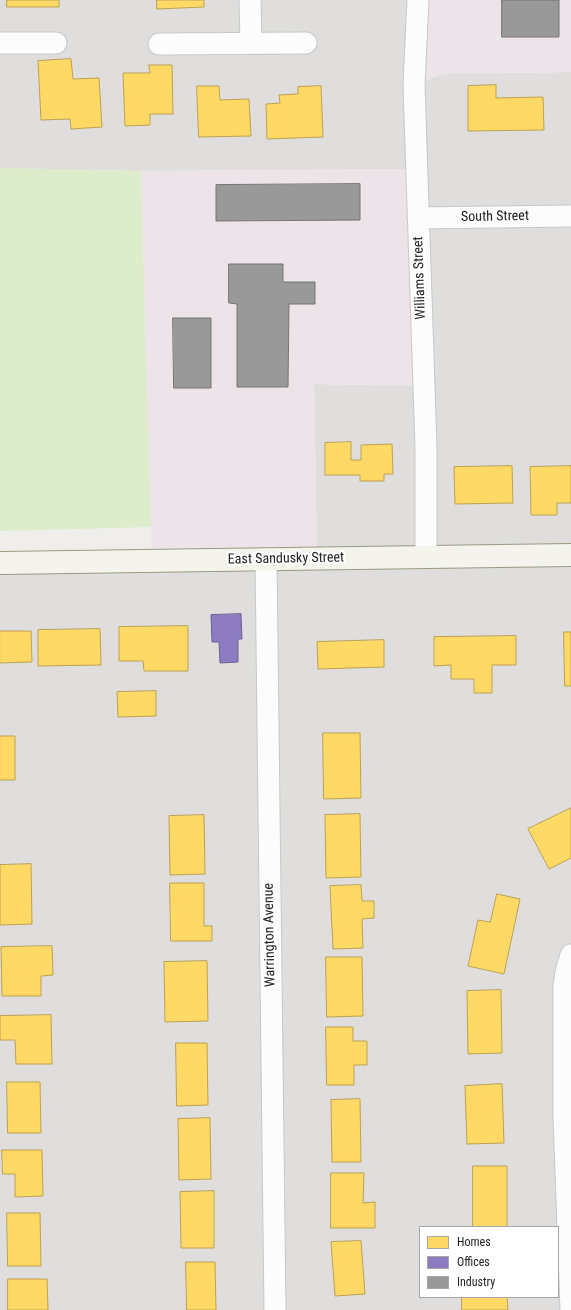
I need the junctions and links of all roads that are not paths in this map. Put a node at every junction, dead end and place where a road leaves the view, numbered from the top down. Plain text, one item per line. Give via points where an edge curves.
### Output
1 (250, 0) edge
2 (418, 0) edge
3 (0, 43) edge
4 (56, 43) dead end
5 (251, 43) junction
6 (306, 43) dead end
7 (159, 44) dead end
8 (571, 216) edge
9 (418, 218) junction
10 (571, 555) edge
11 (426, 557) junction
12 (266, 559) junction
13 (0, 563) edge
14 (571, 955) edge
15 (275, 1310) edge
16 (571, 1310) edge

1 - 5 street
2 - 9 street, Williams Street via 414,86
3 - 4 street
5 - 6 street
5 - 7 street
8 - 9 street, South Street
9 - 11 street, Williams Street via 426,447
10 - 11 main road, East Sandusky Street
11 - 12 main road, East Sandusky Street
12 - 13 main road, East Sandusky Street
12 - 15 street, Warrington Avenue
14 - 16 street via 564,986 564,1118

